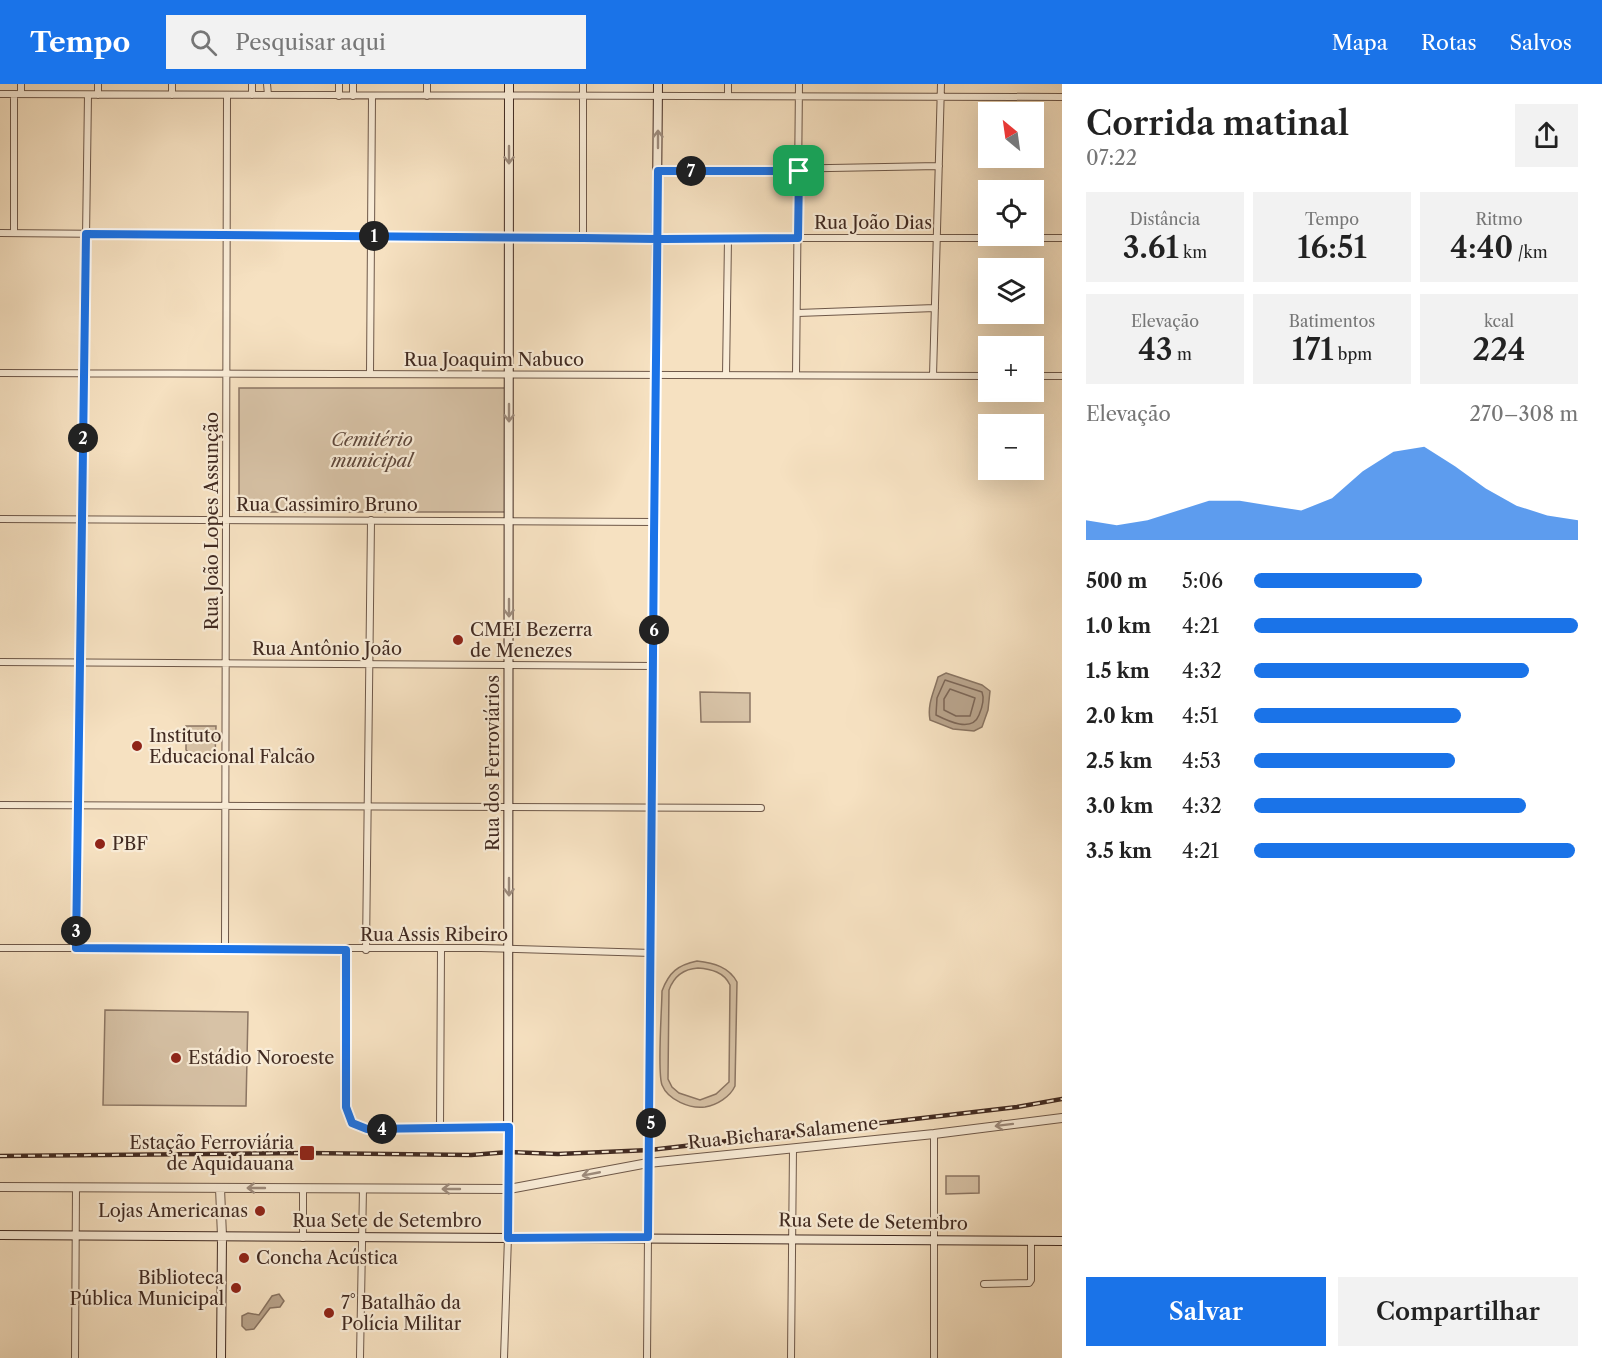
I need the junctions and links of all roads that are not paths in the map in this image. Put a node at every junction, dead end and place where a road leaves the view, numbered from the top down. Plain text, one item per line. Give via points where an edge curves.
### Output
1 (21, 84) edge
2 (98, 84) edge
3 (172, 84) edge
4 (252, 84) edge
5 (267, 84) edge
6 (339, 84) edge
7 (353, 84) edge
8 (428, 84) edge
9 (509, 84) edge
10 (583, 84) edge
11 (658, 84) edge
12 (728, 84) edge
13 (800, 84) edge
14 (941, 84) edge
15 (0, 94) edge
16 (17, 94) junction
17 (88, 94) junction
18 (98, 94) junction
19 (658, 94) junction
20 (172, 95) junction
21 (227, 95) junction
22 (252, 95) junction
23 (268, 95) junction
24 (728, 95) junction
25 (339, 96) junction
26 (353, 96) junction
27 (372, 96) junction
28 (427, 96) junction
29 (509, 96) junction
30 (583, 96) junction
31 (800, 96) junction
32 (940, 97) junction
33 (1062, 97) edge
34 (939, 166) junction
35 (658, 171) junction
36 (799, 171) junction
37 (0, 233) edge
38 (14, 233) junction
39 (86, 234) junction
40 (228, 235) junction
41 (369, 236) junction
42 (509, 238) junction
43 (583, 238) junction
44 (798, 238) junction
45 (937, 238) junction
46 (1062, 238) edge
47 (657, 239) junction
48 (728, 239) junction
49 (935, 308) junction
50 (798, 313) junction
51 (0, 373) edge
52 (84, 373) junction
53 (228, 374) junction
54 (370, 374) junction
55 (509, 375) junction
56 (656, 375) junction
57 (726, 375) junction
58 (796, 375) junction
59 (933, 376) junction
60 (978, 376) edge
61 (1044, 376) edge
62 (1062, 376) edge
63 (0, 519) edge
64 (82, 519) junction
65 (227, 520) junction
66 (370, 520) junction
67 (509, 521) junction
68 (655, 522) junction
69 (0, 662) edge
70 (80, 663) junction
71 (226, 664) junction
72 (369, 665) junction
73 (509, 666) junction
74 (654, 666) junction
75 (0, 805) edge
76 (77, 806) junction
77 (226, 806) junction
78 (368, 807) junction
79 (509, 808) junction
80 (761, 808) dead end
81 (653, 809) junction
82 (0, 948) edge
83 (76, 948) junction
84 (225, 948) junction
85 (441, 949) junction
86 (346, 950) junction
87 (366, 950) junction
88 (509, 950) junction
89 (652, 953) junction
90 (1062, 1118) edge
91 (509, 1127) junction
92 (440, 1128) junction
93 (934, 1134) junction
94 (793, 1148) junction
95 (648, 1163) junction
96 (0, 1187) edge
97 (76, 1187) junction
98 (220, 1188) junction
99 (303, 1188) junction
100 (363, 1188) junction
101 (509, 1189) junction
102 (0, 1235) edge
103 (76, 1235) junction
104 (222, 1236) junction
105 (362, 1237) junction
106 (648, 1237) junction
107 (303, 1238) junction
108 (508, 1238) junction
109 (792, 1238) junction
110 (934, 1239) junction
111 (1031, 1240) junction
112 (1062, 1241) edge
113 (984, 1284) dead end
114 (75, 1358) edge
115 (221, 1358) edge
116 (360, 1358) edge
117 (504, 1358) edge
118 (647, 1358) edge
119 (791, 1358) edge
120 (934, 1358) edge

1 - 16 street
2 - 18 street
3 - 20 street
4 - 22 street
5 - 23 street
6 - 25 street
7 - 26 street
8 - 28 street
9 - 29 main road, Rua dos Ferroviários
10 - 30 street
11 - 19 main road
12 - 24 street
13 - 31 street
14 - 32 street
15 - 16 street
16 - 17 street
16 - 38 street
17 - 18 street
17 - 39 street
18 - 20 street
19 - 24 street
19 - 30 street
35 -> 19 main road
20 - 21 street
21 - 22 street
21 - 40 street, Rua João Lopes Assunção
22 - 23 street
23 - 25 street
24 - 31 street
25 - 26 street
26 - 27 street
27 - 28 street
27 - 41 street
28 - 29 street
29 - 30 street
29 -> 42 main road, Rua dos Ferroviários
30 - 43 street
31 - 32 street
31 - 36 street
32 - 33 street
32 - 34 street
34 - 36 street
34 - 45 street
35 - 36 street
35 - 47 main road
36 - 44 street
37 - 38 street, Rua João Dias
38 - 39 street, Rua João Dias
39 - 40 street, Rua João Dias
39 - 52 street
40 - 41 street, Rua João Dias
40 - 53 street, Rua João Lopes Assunção
41 - 42 street, Rua João Dias
41 - 54 street
42 - 43 street, Rua João Dias
42 - 55 main road, Rua dos Ferroviários
43 - 47 street, Rua João Dias
44 - 45 street, Rua João Dias
44 - 48 street, Rua João Dias
44 - 50 street
45 - 46 street, Rua João Dias
45 - 49 street
47 - 48 street, Rua João Dias
47 - 56 main road
48 - 57 street
49 - 50 street
49 - 59 street
50 - 58 street
51 - 52 street, Rua Joaquim Nabuco
52 - 53 street, Rua Joaquim Nabuco
52 - 64 street
53 - 54 street, Rua Joaquim Nabuco
53 - 65 street, Rua João Lopes Assunção
54 - 55 street, Rua Joaquim Nabuco
55 - 56 street, Rua Joaquim Nabuco
55 -> 67 main road, Rua dos Ferroviários
56 - 57 street, Rua Joaquim Nabuco
56 - 68 main road
57 - 58 street, Rua Joaquim Nabuco
58 - 59 street, Rua Joaquim Nabuco
59 - 60 street, Rua Joaquim Nabuco
61 - 62 street
63 - 64 street, Rua Cassimiro Bruno
64 - 65 street, Rua Cassimiro Bruno
64 - 70 street
65 - 66 street, Rua Cassimiro Bruno
65 - 71 street, Rua João Lopes Assunção
66 - 67 street, Rua Cassimiro Bruno
66 - 72 street
67 - 68 street, Rua Cassimiro Bruno
67 -> 73 main road, Rua dos Ferroviários
68 - 74 main road
69 - 70 street, Rua Antônio João
70 - 71 street, Rua Antônio João
70 - 76 street
71 - 72 street, Rua Antônio João
71 - 77 street, Rua João Lopes Assunção
72 - 73 street, Rua Antônio João
72 - 78 street
73 - 74 street, Rua Antônio João
73 - 79 main road, Rua dos Ferroviários
74 - 81 main road
75 - 76 street
76 - 77 street
76 - 83 street
77 - 78 street
77 - 84 street, Rua João Lopes Assunção
78 - 79 street
78 - 87 street
79 - 81 street
79 -> 88 main road, Rua dos Ferroviários
80 - 81 street
81 - 89 main road
82 - 83 street, Rua Assis Ribeiro
83 - 84 street, Rua Assis Ribeiro
84 - 86 street, Rua Assis Ribeiro
85 - 87 street, Rua Assis Ribeiro
85 - 88 street, Rua Assis Ribeiro
85 - 92 street
86 - 87 street, Rua Assis Ribeiro
86 - 92 street via 346,1107 352,1123 367,1129
88 - 89 street, Rua Assis Ribeiro
88 - 91 main road, Rua dos Ferroviários
89 - 95 main road
90 -> 93 street, Rua Bichara Salamene
91 - 92 street
91 - 101 main road, Rua dos Ferroviários
93 - 94 street, Rua Bichara Salamene
93 - 110 street
94 - 95 street, Rua Bichara Salamene
94 - 109 street
95 -> 101 street, Rua Bichara Salamene
95 - 106 main road
96 - 97 street, Rua Bichara Salamene
97 - 98 street, Rua Bichara Salamene
97 - 103 street
99 -> 98 street, Rua Bichara Salamene
98 - 104 street
99 - 100 street, Rua Bichara Salamene
99 - 107 street
101 -> 100 street, Rua Bichara Salamene
100 - 105 street
101 - 108 main road
102 - 103 main road, Rua Sete de Setembro
103 - 104 main road, Rua Sete de Setembro
103 - 114 street
104 - 107 main road, Rua Sete de Setembro
104 - 115 main road
105 - 107 main road, Rua Sete de Setembro
105 - 108 main road, Rua Sete de Setembro
105 - 116 street
106 - 108 main road, Rua Sete de Setembro
106 - 109 main road, Rua Sete de Setembro
106 - 118 street
108 - 117 street
109 - 110 main road, Rua Sete de Setembro
109 - 119 street
110 - 111 main road, Rua Sete de Setembro
110 - 120 street
111 - 112 main road, Rua Sete de Setembro
111 - 113 street via 1029,1283

